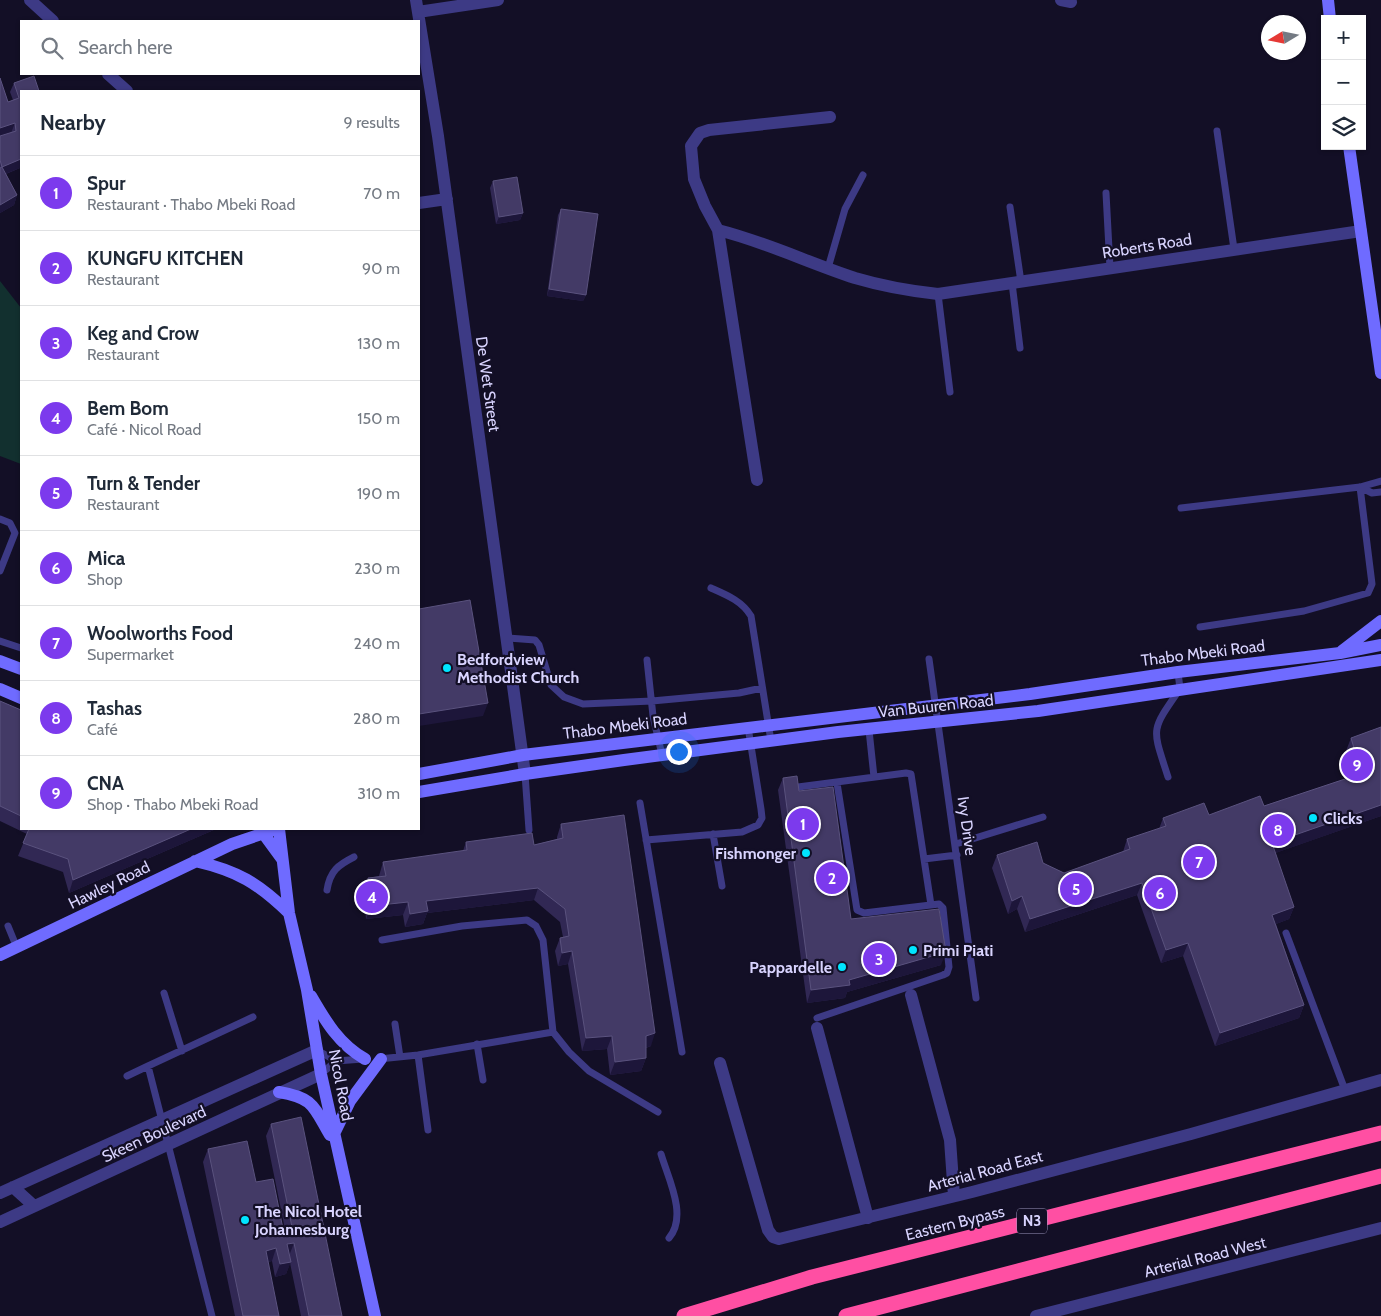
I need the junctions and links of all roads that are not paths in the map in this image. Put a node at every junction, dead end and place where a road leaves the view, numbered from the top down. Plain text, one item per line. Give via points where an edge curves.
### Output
1 (30, 0) edge
2 (498, 0) edge
3 (1328, 0) edge
4 (417, 6) edge
5 (1330, 15) edge
6 (52, 20) edge
7 (419, 20) edge
8 (420, 25) edge
9 (109, 75) edge
10 (126, 90) edge
11 (830, 117) dead end
12 (1217, 131) dead end
13 (1349, 150) edge
14 (863, 175) dead end
15 (1106, 193) dead end
16 (447, 199) junction
17 (420, 203) edge
18 (1010, 207) dead end
19 (718, 230) junction
20 (1361, 231) junction
21 (1234, 249) junction
22 (828, 268) junction
23 (1110, 268) junction
24 (1016, 282) junction
25 (938, 294) junction
26 (1377, 321) edge
27 (1020, 348) dead end
28 (1381, 373) edge
29 (950, 392) dead end
30 (757, 480) dead end
31 (1381, 481) edge
32 (1360, 486) junction
33 (1381, 492) edge
34 (1181, 508) dead end
35 (0, 518) edge
36 (3, 554) edge
37 (0, 572) edge
38 (711, 588) dead end
39 (1381, 621) edge
40 (1200, 627) dead end
41 (507, 638) junction
42 (0, 641) edge
43 (1381, 645) edge
44 (20, 648) edge
45 (1340, 653) junction
46 (929, 659) dead end
47 (647, 660) dead end
48 (1381, 660) edge
49 (0, 661) edge
50 (1361, 662) junction
51 (20, 669) edge
52 (1381, 669) edge
53 (1178, 672) junction
54 (762, 688) junction
55 (1180, 688) junction
56 (0, 690) edge
57 (1030, 694) joint
58 (20, 698) edge
59 (652, 701) junction
60 (937, 706) junction
61 (1038, 711) joint
62 (837, 716) joint
63 (939, 723) junction
64 (768, 725) junction
65 (748, 727) junction
66 (869, 730) junction
67 (658, 739) junction
68 (771, 741) junction
69 (751, 744) junction
70 (523, 755) junction
71 (662, 755) junction
72 (420, 774) edge
73 (525, 774) junction
74 (874, 777) junction
75 (1168, 778) dead end
76 (836, 783) junction
77 (798, 787) edge
78 (420, 792) edge
79 (640, 802) dead end
80 (1043, 817) dead end
81 (247, 830) edge
82 (277, 830) edge
83 (529, 830) dead end
84 (261, 831) edge
85 (713, 834) junction
86 (646, 840) junction
87 (232, 844) junction
88 (956, 844) junction
89 (957, 855) junction
90 (354, 857) dead end
91 (282, 859) junction
92 (924, 859) junction
93 (195, 861) junction
94 (722, 886) dead end
95 (328, 890) dead end
96 (930, 905) junction
97 (289, 913) junction
98 (8, 926) dead end
99 (1286, 933) dead end
100 (382, 940) dead end
101 (17, 948) junction
102 (0, 955) edge
103 (307, 990) junction
104 (164, 992) dead end
105 (911, 995) dead end
106 (976, 998) dead end
107 (253, 1017) dead end
108 (817, 1023) joint
109 (395, 1024) dead end
110 (553, 1032) junction
111 (477, 1044) junction
112 (317, 1050) junction
113 (182, 1051) junction
114 (682, 1052) dead end
115 (418, 1055) junction
116 (400, 1057) junction
117 (381, 1058) junction
118 (366, 1059) junction
119 (336, 1061) junction
120 (720, 1063) dead end
121 (148, 1066) junction
122 (321, 1074) junction
123 (127, 1076) dead end
124 (483, 1080) dead end
125 (1381, 1080) edge
126 (1344, 1090) junction
127 (279, 1092) junction
128 (658, 1112) dead end
129 (160, 1121) junction
130 (428, 1130) dead end
131 (1381, 1133) edge
132 (335, 1140) junction
133 (167, 1146) junction
134 (661, 1154) dead end
135 (1381, 1176) edge
136 (13, 1187) junction
137 (0, 1193) edge
138 (954, 1196) junction
139 (34, 1206) junction
140 (868, 1218) junction
141 (0, 1222) edge
142 (1381, 1228) edge
143 (669, 1238) dead end
144 (212, 1316) edge
145 (375, 1316) edge
146 (684, 1316) edge
147 (846, 1316) edge
148 (1036, 1316) edge

1 - 6 street
2 - 4 street
3 - 5 main road
4 - 7 street, De Wet Street
8 - 16 street, De Wet Street
9 - 10 street
11 - 19 street via 709,130 695,138 691,146 694,179
12 - 21 lane
13 - 20 main road
14 - 22 lane via 845,209
15 - 23 lane
16 - 17 street
16 - 41 street, De Wet Street
18 - 24 lane
19 - 22 street, Roberts Road via 771,245
19 - 30 street
20 - 21 street, Roberts Road
20 - 26 main road
21 - 23 street, Roberts Road
22 - 25 street, Roberts Road via 881,284
23 - 24 street, Roberts Road
24 - 25 street, Roberts Road
24 - 27 lane
25 - 29 lane
26 - 28 main road
31 - 32 lane
32 - 33 lane via 1372,493
32 - 34 lane
32 - 40 lane via 1372,584 1368,593 1304,611
35 - 36 lane via 15,532
36 - 37 lane
38 - 54 lane via 737,601 751,616
39 - 45 main road
41 - 59 lane via 535,640 551,686 564,698 583,704
41 - 70 street, De Wet Street
42 - 44 lane
43 - 45 main road, Thabo Mbeki Road
45 - 53 main road, Thabo Mbeki Road
46 - 60 lane, Ivy Drive
47 - 59 lane
48 - 50 main road, Thabo Mbeki Road
49 - 51 main road
50 - 52 main road
50 - 55 main road, Thabo Mbeki Road
53 - 55 lane
53 - 57 main road, Thabo Mbeki Road
54 - 59 lane
54 - 64 lane
55 - 61 main road, Thabo Mbeki Road
55 - 75 lane via 1155,729
56 - 58 main road
57 - 60 main road, Van Buuren Road
59 - 67 lane
60 - 62 main road, Van Buuren Road
60 - 63 lane, Ivy Drive
61 - 63 main road, Van Buuren Road
62 - 64 main road, Thabo Mbeki Road
63 - 66 main road, Van Buuren Road
63 - 88 lane, Ivy Drive
64 - 65 main road, Thabo Mbeki Road
64 - 68 lane
65 - 67 main road, Thabo Mbeki Road
65 - 69 lane
66 - 68 main road, Van Buuren Road
66 - 74 lane
67 - 70 main road, Thabo Mbeki Road
67 - 71 lane
68 - 69 main road
69 - 71 main road
69 - 85 lane via 762,818 758,825 742,832
70 - 72 main road, Thabo Mbeki Road
70 - 73 street, De Wet Street
71 - 73 main road, Thabo Mbeki Road
73 - 78 main road, Thabo Mbeki Road
73 - 83 lane
74 - 76 lane
74 - 92 lane via 908,773 913,777
76 - 77 lane
76 - 96 lane via 858,910 864,913
79 - 86 lane
80 - 88 lane
81 - 87 main road, Hawley Road
82 - 91 main road, Nicol Road
84 - 87 main road, Hawley Road
84 - 91 main road
85 - 86 lane
85 - 94 lane
86 - 114 lane
87 - 93 main road, Hawley Road
88 - 89 lane, Ivy Drive
89 - 92 lane
89 - 106 lane, Ivy Drive
90 - 95 lane via 329,877
91 - 97 main road, Nicol Road
92 - 96 lane
93 - 97 main road via 229,870 246,879
93 - 101 main road, Hawley Road
96 - 108 lane via 939,904 943,908 947,973
97 - 103 main road, Nicol Road
98 - 101 lane
99 - 126 lane
100 - 110 lane via 462,926 527,920 536,926 542,940
101 - 102 main road, Hawley Road
103 - 112 main road, Nicol Road
103 - 118 main road via 336,1036 350,1050
104 - 113 lane
105 - 138 street via 950,1140
107 - 113 lane
108 - 140 street
109 - 116 lane
110 - 111 lane
110 - 128 lane via 589,1071
111 - 115 lane
111 - 124 lane
112 - 119 lane
112 - 122 main road, Nicol Road
112 - 129 street, Skeen Boulevard
113 - 121 lane
115 - 116 lane
115 - 130 lane
116 - 117 lane
117 - 118 lane
117 - 132 main road via 350,1101
118 - 119 lane
119 - 122 lane
120 - 140 street, Arterial Road East via 768,1230 773,1236 779,1240 786,1239
121 - 123 lane
121 - 129 lane
122 - 127 street, Skeen Boulevard
122 - 132 main road, Nicol Road
125 - 126 street, Arterial Road East
126 - 138 street, Arterial Road East
127 - 132 main road via 307,1100
127 - 133 street, Skeen Boulevard
129 - 133 lane
129 - 136 street, Skeen Boulevard
131 - 146 highway, Eastern Bypass / N3 via 812,1277
132 - 145 main road, Nicol Road
133 - 139 street, Skeen Boulevard
133 - 144 lane
134 - 143 lane via 677,1213 674,1231
135 - 147 highway
136 - 137 street, Skeen Boulevard
136 - 139 street
138 - 140 street, Arterial Road East
139 - 141 street, Skeen Boulevard
142 - 148 street, Arterial Road West

